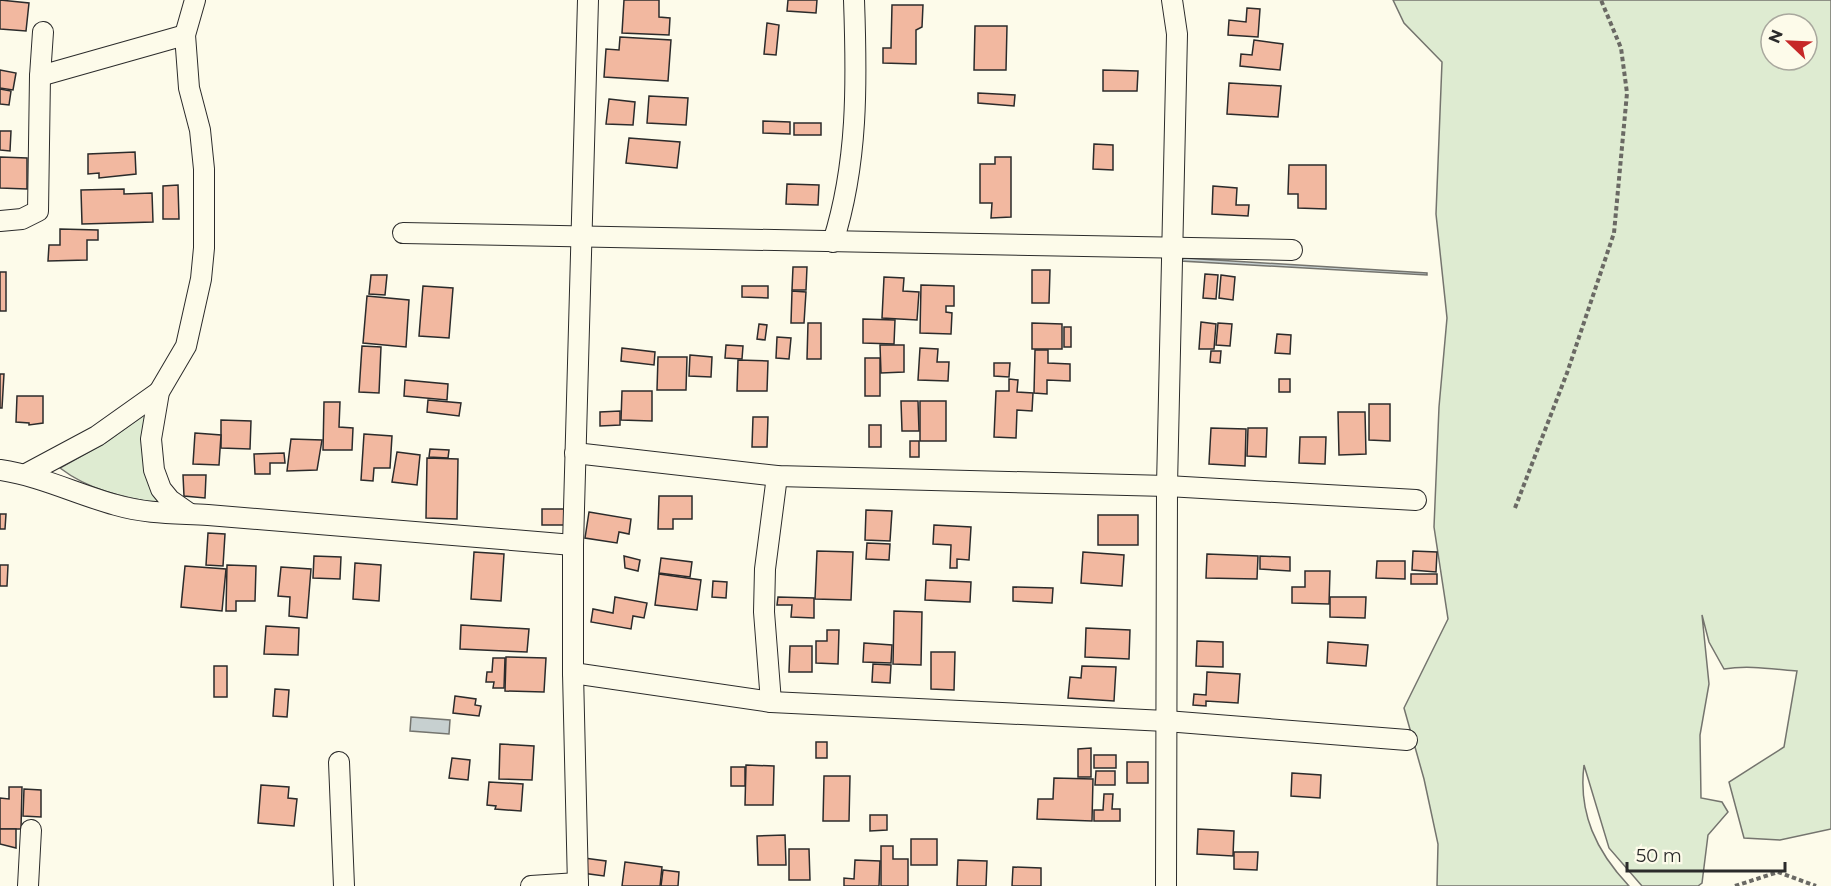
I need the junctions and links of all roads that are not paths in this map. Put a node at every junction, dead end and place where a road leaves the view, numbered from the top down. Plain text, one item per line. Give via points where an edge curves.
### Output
1 (195, 0) edge
2 (588, 0) edge
3 (854, 0) edge
4 (1172, 0) edge
5 (44, 32) dead end
6 (185, 35) junction
7 (40, 76) junction
8 (0, 221) edge
9 (403, 233) dead end
10 (581, 237) junction
11 (833, 242) junction
12 (1174, 247) junction
13 (1292, 250) dead end
14 (159, 392) junction
15 (575, 453) junction
16 (0, 470) edge
17 (26, 474) junction
18 (777, 476) junction
19 (1167, 486) junction
20 (1416, 500) dead end
21 (190, 514) junction
22 (573, 545) junction
23 (573, 673) junction
24 (771, 702) junction
25 (1166, 721) junction
26 (1407, 740) dead end
27 (339, 762) dead end
28 (31, 830) dead end
29 (578, 884) edge
30 (28, 886) edge
31 (344, 886) edge
32 (531, 886) edge
33 (1166, 886) edge

1 - 6 street
2 - 10 street
3 - 11 street via 856,116 852,168
4 - 12 street via 1177,34
5 - 7 street
6 - 7 street
6 - 14 street via 189,88 200,130 204,170 204,248 186,346
7 - 8 street via 38,211 22,219
9 - 10 street
10 - 11 street
10 - 15 street
11 - 12 street
12 - 13 street
12 - 19 street
14 - 17 street via 98,436
14 - 21 street via 151,439 154,470 170,500
15 - 18 street
15 - 22 street
16 - 17 street
17 - 21 street via 117,506
18 - 19 street
18 - 24 street via 765,568
19 - 20 street
19 - 25 street
21 - 22 street
22 - 23 street
23 - 24 street
23 - 29 street
24 - 25 street
25 - 26 street
25 - 33 street
27 - 31 street
28 - 30 street
29 - 32 street

